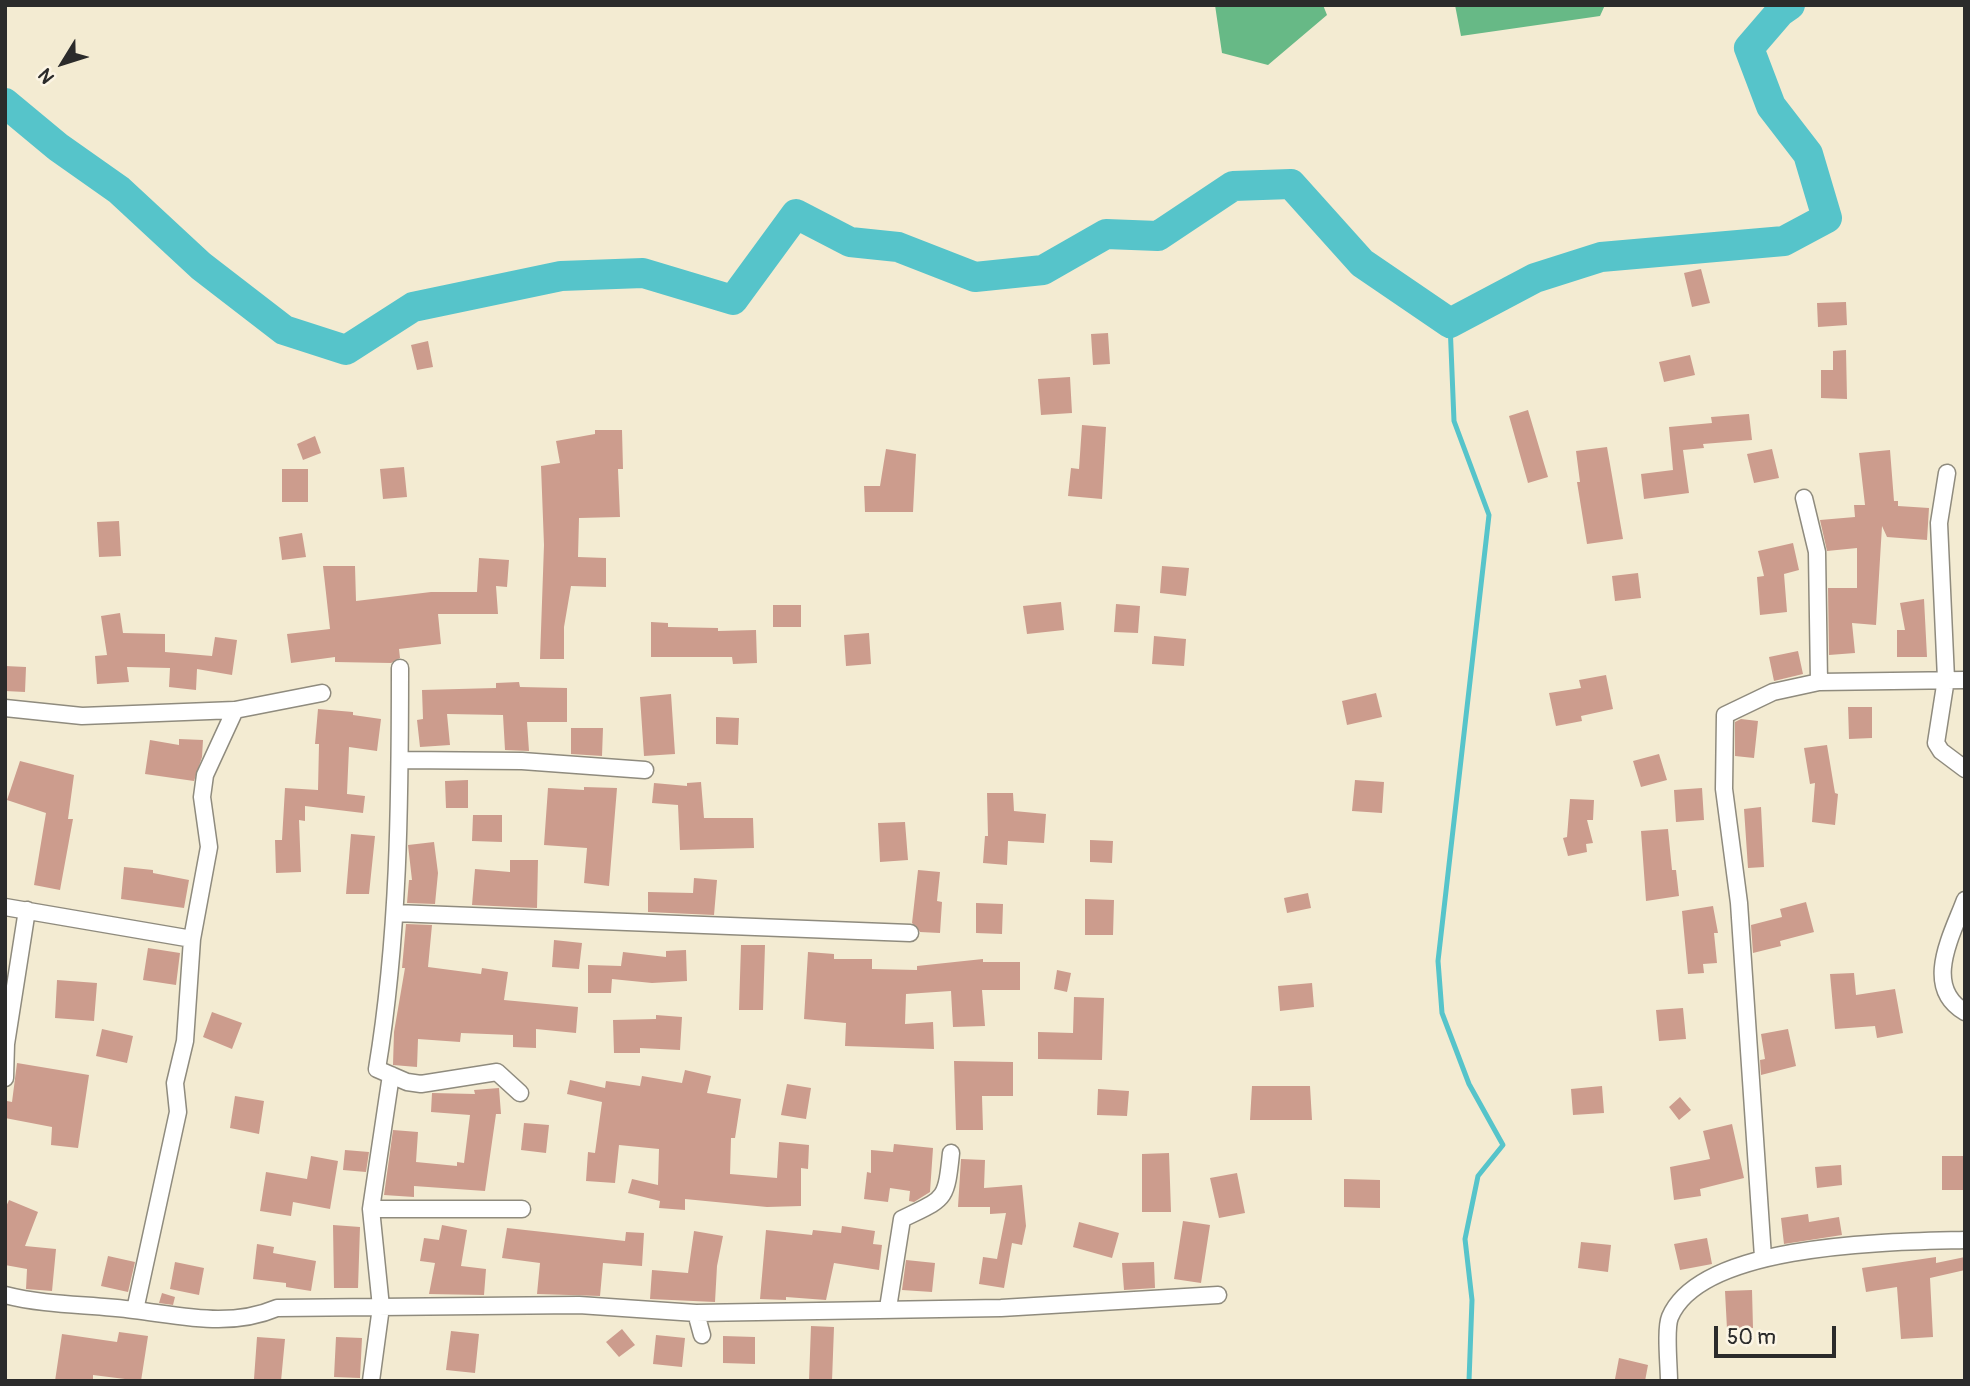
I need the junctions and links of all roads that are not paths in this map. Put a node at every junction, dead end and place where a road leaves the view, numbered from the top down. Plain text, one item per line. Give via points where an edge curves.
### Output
1 (1947, 472) dead end
2 (1804, 498) dead end
3 (400, 668) dead end
4 (1945, 679) junction
5 (1965, 680) edge
6 (1819, 681) junction
7 (322, 693) dead end
8 (5, 708) edge
9 (235, 710) junction
10 (400, 760) junction
11 (1965, 769) edge
12 (645, 770) dead end
13 (1965, 900) edge
14 (5, 907) edge
15 (27, 910) junction
16 (395, 913) junction
17 (910, 933) dead end
18 (192, 939) junction
19 (1965, 1012) edge
20 (391, 1075) junction
21 (5, 1078) edge
22 (520, 1093) dead end
23 (951, 1153) dead end
24 (371, 1209) junction
25 (522, 1209) dead end
26 (1965, 1240) edge
27 (1763, 1257) junction
28 (5, 1295) edge
29 (1218, 1295) dead end
30 (381, 1307) junction
31 (888, 1308) junction
32 (135, 1310) junction
33 (696, 1313) junction
34 (702, 1335) dead end
35 (371, 1381) edge
36 (1669, 1381) edge

1 - 4 street via 1939,523
2 - 6 street via 1817,552
3 - 10 street
4 - 5 street
4 - 6 street
4 - 11 street via 1936,743
6 - 27 street via 1773,692 1725,715 1724,789 1739,903
7 - 9 street
8 - 9 street via 82,716
9 - 18 street via 205,775 202,797 209,847
10 - 12 street via 523,761
10 - 16 street
13 - 19 street via 1941,976 1947,994
14 - 15 street
15 - 18 street
15 - 21 street
16 - 17 street
16 - 20 street via 377,1069
18 - 32 street via 186,1041 175,1083 178,1112
20 - 22 street via 421,1084 497,1072
20 - 24 street
23 - 31 street via 942,1200 902,1219
24 - 25 street
24 - 30 street
26 - 27 street via 1893,1242
27 - 36 street via 1694,1285 1670,1318
28 - 32 street via 33,1302
29 - 31 street via 1001,1308
30 - 32 street via 277,1308 257,1316 201,1321
30 - 33 street via 579,1305
30 - 35 street
31 - 33 street
33 - 34 street

